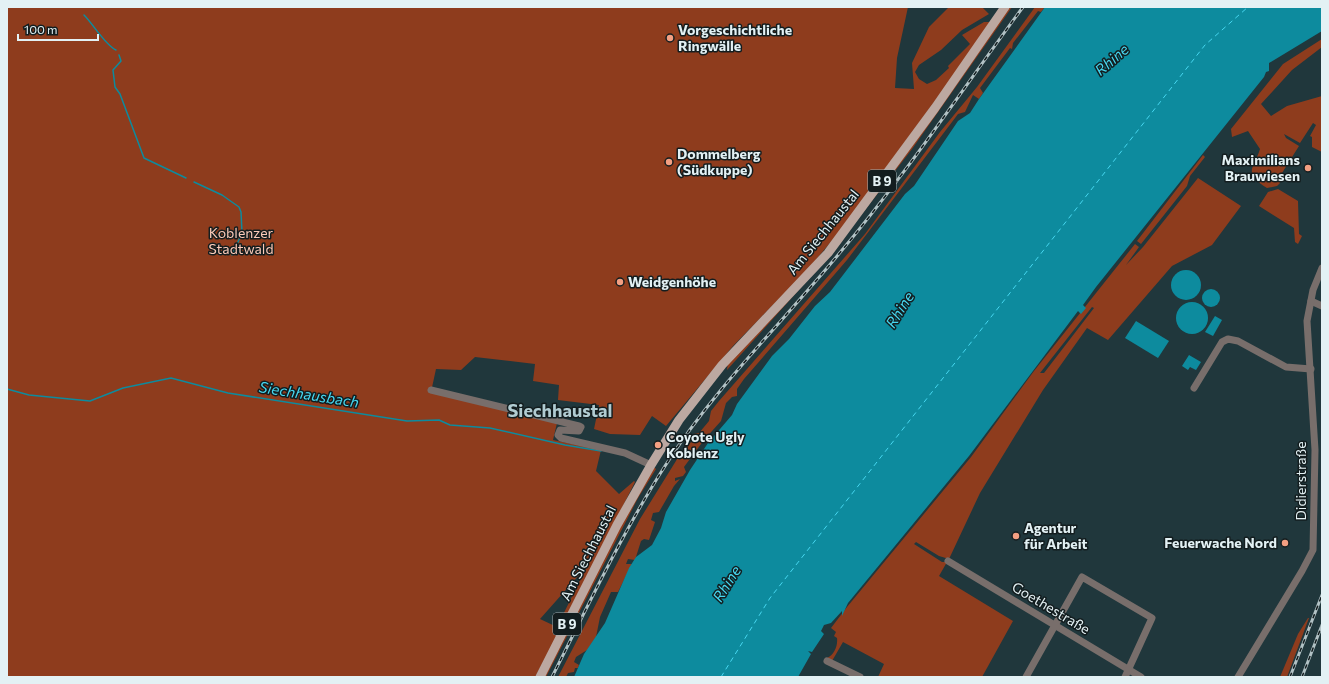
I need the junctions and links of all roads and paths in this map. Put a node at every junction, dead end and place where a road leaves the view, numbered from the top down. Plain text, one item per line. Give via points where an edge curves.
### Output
1 (1005, 7) edge
2 (1322, 268) edge
3 (1311, 301) junction
4 (1322, 306) edge
5 (1311, 369) junction
6 (1194, 388) dead end
7 (431, 390) dead end
8 (651, 465) junction
9 (948, 561) dead end
10 (1054, 624) junction
11 (827, 660) dead end
12 (1129, 670) junction
13 (540, 677) edge
14 (860, 677) edge
15 (1026, 677) edge
16 (1125, 677) edge
17 (1141, 677) edge
18 (1238, 677) edge

1 - 8 main road, Am Siechhaustal / B 9 via 935,108 828,253 722,365 679,420
2 - 3 street, Didierstraße
3 - 4 street
3 - 5 street, Didierstraße via 1307,322
5 - 6 street via 1286,367 1228,338 1222,342
5 - 18 street, Didierstraße via 1316,450 1313,550
7 - 8 street via 580,426 578,431 560,430 558,435 561,438 625,453
8 - 13 main road, Am Siechhaustal / B 9 via 617,525
9 - 10 street, Goethestraße
10 - 12 street, Goethestraße
10 - 12 street via 1082,577 1152,618
10 - 15 street
11 - 14 street
12 - 16 street
12 - 17 street, Goethestraße

